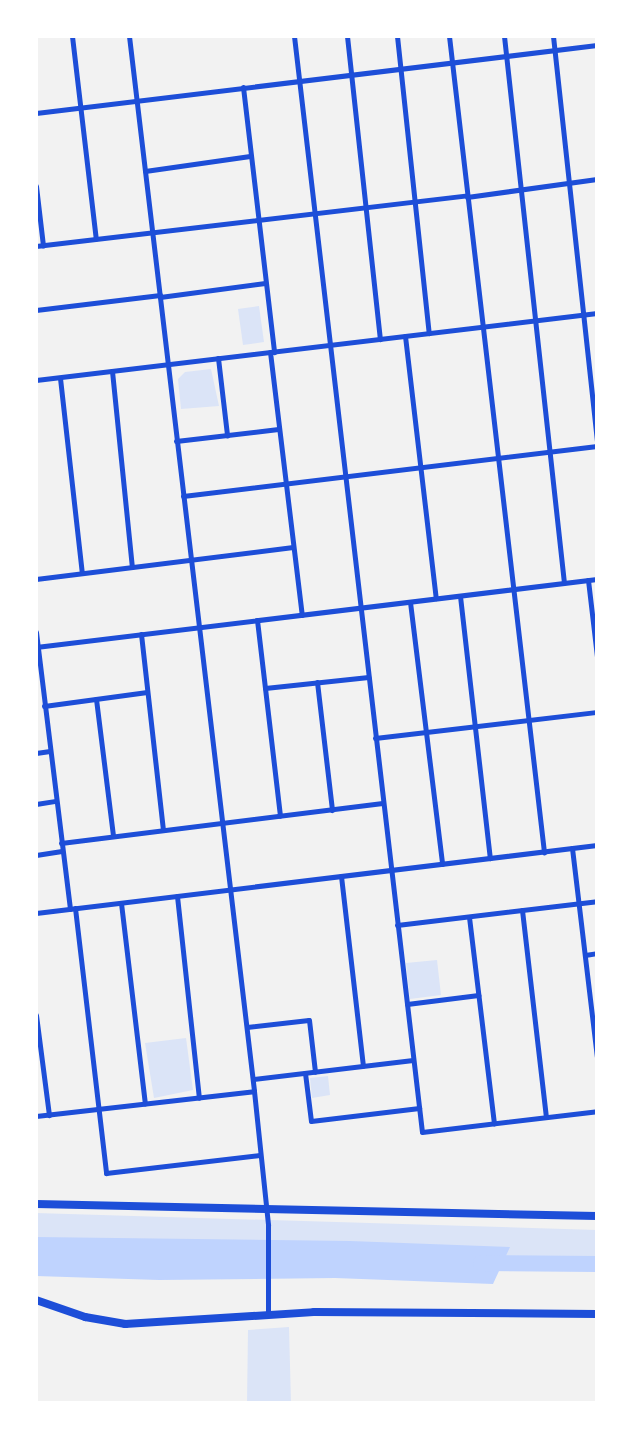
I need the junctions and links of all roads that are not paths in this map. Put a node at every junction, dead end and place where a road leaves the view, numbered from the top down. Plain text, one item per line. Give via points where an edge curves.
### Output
1 (72, 36) edge
2 (129, 36) edge
3 (294, 36) edge
4 (347, 36) edge
5 (397, 36) edge
6 (449, 36) edge
7 (504, 36) edge
8 (553, 36) edge
9 (597, 45) edge
10 (555, 50) junction
11 (506, 56) junction
12 (452, 63) junction
13 (401, 69) junction
14 (351, 75) junction
15 (299, 81) junction
16 (243, 87) junction
17 (137, 101) junction
18 (80, 107) junction
19 (36, 113) edge
20 (250, 156) junction
21 (145, 171) junction
22 (597, 179) edge
23 (569, 182) junction
24 (36, 186) edge
25 (520, 190) junction
26 (467, 196) junction
27 (415, 201) junction
28 (365, 207) junction
29 (314, 214) junction
30 (257, 220) junction
31 (152, 233) junction
32 (96, 240) junction
33 (39, 246) edge
34 (265, 283) junction
35 (160, 296) junction
36 (36, 310) edge
37 (597, 313) edge
38 (583, 314) junction
39 (534, 320) junction
40 (482, 327) junction
41 (429, 333) junction
42 (405, 336) junction
43 (380, 339) junction
44 (329, 345) junction
45 (272, 352) junction
46 (218, 358) junction
47 (167, 364) junction
48 (112, 371) junction
49 (60, 378) junction
50 (36, 381) edge
51 (278, 429) junction
52 (227, 435) junction
53 (176, 441) junction
54 (597, 444) edge
55 (549, 451) junction
56 (497, 458) junction
57 (420, 467) junction
58 (344, 476) junction
59 (285, 483) junction
60 (183, 496) junction
61 (293, 547) junction
62 (191, 561) junction
63 (132, 567) junction
64 (82, 573) junction
65 (36, 579) edge
66 (597, 579) edge
67 (588, 580) junction
68 (564, 583) junction
69 (513, 589) junction
70 (460, 596) junction
71 (436, 598) junction
72 (410, 602) junction
73 (360, 608) junction
74 (302, 615) junction
75 (257, 620) junction
76 (199, 627) junction
77 (36, 632) edge
78 (141, 634) junction
79 (37, 647) edge
80 (597, 657) edge
81 (368, 677) junction
82 (317, 682) junction
83 (265, 688) junction
84 (147, 692) junction
85 (96, 699) junction
86 (36, 702) edge
87 (44, 704) junction
88 (597, 712) edge
89 (528, 720) junction
90 (474, 726) junction
91 (425, 732) junction
92 (375, 738) junction
93 (50, 751) junction
94 (36, 753) edge
95 (56, 801) junction
96 (383, 803) junction
97 (36, 804) edge
98 (332, 810) junction
99 (280, 816) junction
100 (222, 823) junction
101 (163, 830) junction
102 (113, 836) junction
103 (61, 843) junction
104 (597, 845) edge
105 (572, 848) junction
106 (62, 851) junction
107 (544, 852) junction
108 (36, 855) edge
109 (490, 858) junction
110 (442, 864) junction
111 (391, 870) junction
112 (341, 876) junction
113 (230, 890) junction
114 (177, 896) junction
115 (597, 901) edge
116 (121, 903) junction
117 (579, 903) junction
118 (72, 909) junction
119 (522, 910) junction
120 (36, 913) edge
121 (469, 916) junction
122 (397, 925) junction
123 (597, 953) edge
124 (585, 955) junction
125 (478, 995) junction
126 (407, 1004) junction
127 (594, 1006) edge
128 (36, 1015) edge
129 (247, 1028) junction
130 (597, 1058) edge
131 (413, 1060) junction
132 (363, 1066) junction
133 (315, 1072) junction
134 (306, 1073) junction
135 (253, 1079) junction
136 (254, 1091) junction
137 (199, 1098) junction
138 (145, 1104) junction
139 (419, 1108) junction
140 (98, 1109) junction
141 (597, 1111) edge
142 (49, 1115) junction
143 (36, 1116) edge
144 (546, 1117) junction
145 (494, 1123) junction
146 (260, 1155) junction
147 (36, 1204) edge
148 (266, 1211) junction
149 (597, 1216) edge
150 (36, 1300) edge
151 (268, 1314) junction
152 (597, 1314) edge

1 - 18 street
2 - 17 street
3 - 15 street
4 - 14 street
5 - 13 street
6 - 12 street
7 - 11 street
8 - 10 street
9 - 10 street
10 - 11 street
10 - 23 street
11 - 12 street
11 - 25 street
12 - 13 street
12 - 26 street
13 - 14 street
13 - 27 street
14 - 15 street
14 - 28 street
15 - 16 street
15 - 29 street
16 - 17 street
16 - 20 street
17 - 18 street
17 - 21 street
18 - 19 street
18 - 32 street
20 - 21 street
20 - 30 street
21 - 31 street
22 - 23 street
23 - 25 street
23 - 38 street
24 - 33 street
25 - 26 street
25 - 39 street
26 - 27 street
26 - 40 street
27 - 28 street
27 - 41 street
28 - 29 street
28 - 43 street
29 - 30 street
29 - 44 street
30 - 31 street
30 - 34 street
31 - 32 street
31 - 35 street
32 - 33 street
34 - 35 street
34 - 45 street
35 - 36 street
35 - 47 street
37 - 38 street
38 - 39 street
38 - 54 street
39 - 40 street
39 - 55 street
40 - 41 street
40 - 56 street
41 - 42 street
42 - 43 street
42 - 57 street
43 - 44 street
44 - 45 street
44 - 58 street
45 - 46 street
45 - 51 street
46 - 47 street
46 - 52 street
47 - 48 street
47 - 53 street
48 - 49 street
48 - 63 street
49 - 50 street
49 - 64 street
51 - 52 street
51 - 59 street
52 - 53 street
53 - 60 street
54 - 55 street
55 - 56 street
55 - 68 street
56 - 57 street
56 - 69 street
57 - 58 street
57 - 71 street
58 - 59 street
58 - 73 street
59 - 60 street
59 - 61 street
60 - 62 street
61 - 62 street
61 - 74 street
62 - 63 street
62 - 76 street
63 - 64 street
64 - 65 street
66 - 67 street
67 - 68 street
67 - 80 street
68 - 69 street
69 - 70 street
69 - 89 street
70 - 71 street
70 - 90 street
71 - 72 street
72 - 73 street
72 - 91 street
73 - 74 street
73 - 81 street
74 - 75 street
75 - 76 street
75 - 83 street
76 - 78 street
76 - 100 street
77 - 79 street
78 - 79 street
78 - 84 street
79 - 87 street
81 - 82 street
81 - 92 street
82 - 83 street
82 - 98 street
83 - 99 street
84 - 85 street
84 - 101 street
85 - 87 street
85 - 102 street
86 - 87 street
87 - 93 street
88 - 89 street
89 - 90 street
89 - 107 street
90 - 91 street
90 - 109 street
91 - 92 street
91 - 110 street
92 - 96 street
93 - 94 street
93 - 95 street
95 - 97 street
95 - 103 street
96 - 98 street
96 - 111 street
98 - 99 street
99 - 100 street
100 - 101 street
100 - 113 street
101 - 102 street
102 - 103 street
103 - 106 street
104 - 105 street
105 - 107 street
105 - 117 street
106 - 108 street
106 - 118 street
107 - 109 street
109 - 110 street
110 - 111 street
111 - 112 street
111 - 122 street
112 - 113 street
112 - 132 street
113 - 114 street
113 - 129 street
114 - 116 street
114 - 137 street
115 - 117 street
116 - 118 street
116 - 138 street
117 - 119 street
117 - 124 street
118 - 120 street
118 - 140 street
119 - 121 street
119 - 144 street
121 - 122 street
121 - 125 street
122 - 126 street
123 - 124 street
124 - 127 street
125 - 126 street
125 - 145 street
126 - 131 street
127 - 130 street
128 - 142 street
129 - 133 street via 309,1020
129 - 135 street
131 - 132 street
131 - 139 street
132 - 133 street
133 - 134 street
134 - 135 street
134 - 139 street via 311,1121
135 - 136 street
136 - 137 street
136 - 146 street
137 - 138 street
138 - 140 street
139 - 145 street via 422,1132
140 - 142 street
140 - 146 street via 106,1173
141 - 144 street
142 - 143 street
144 - 145 street
146 - 148 street
147 - 148 main road
148 - 149 main road
148 - 151 street
150 - 151 main road via 85,1317 125,1324
151 - 152 main road

